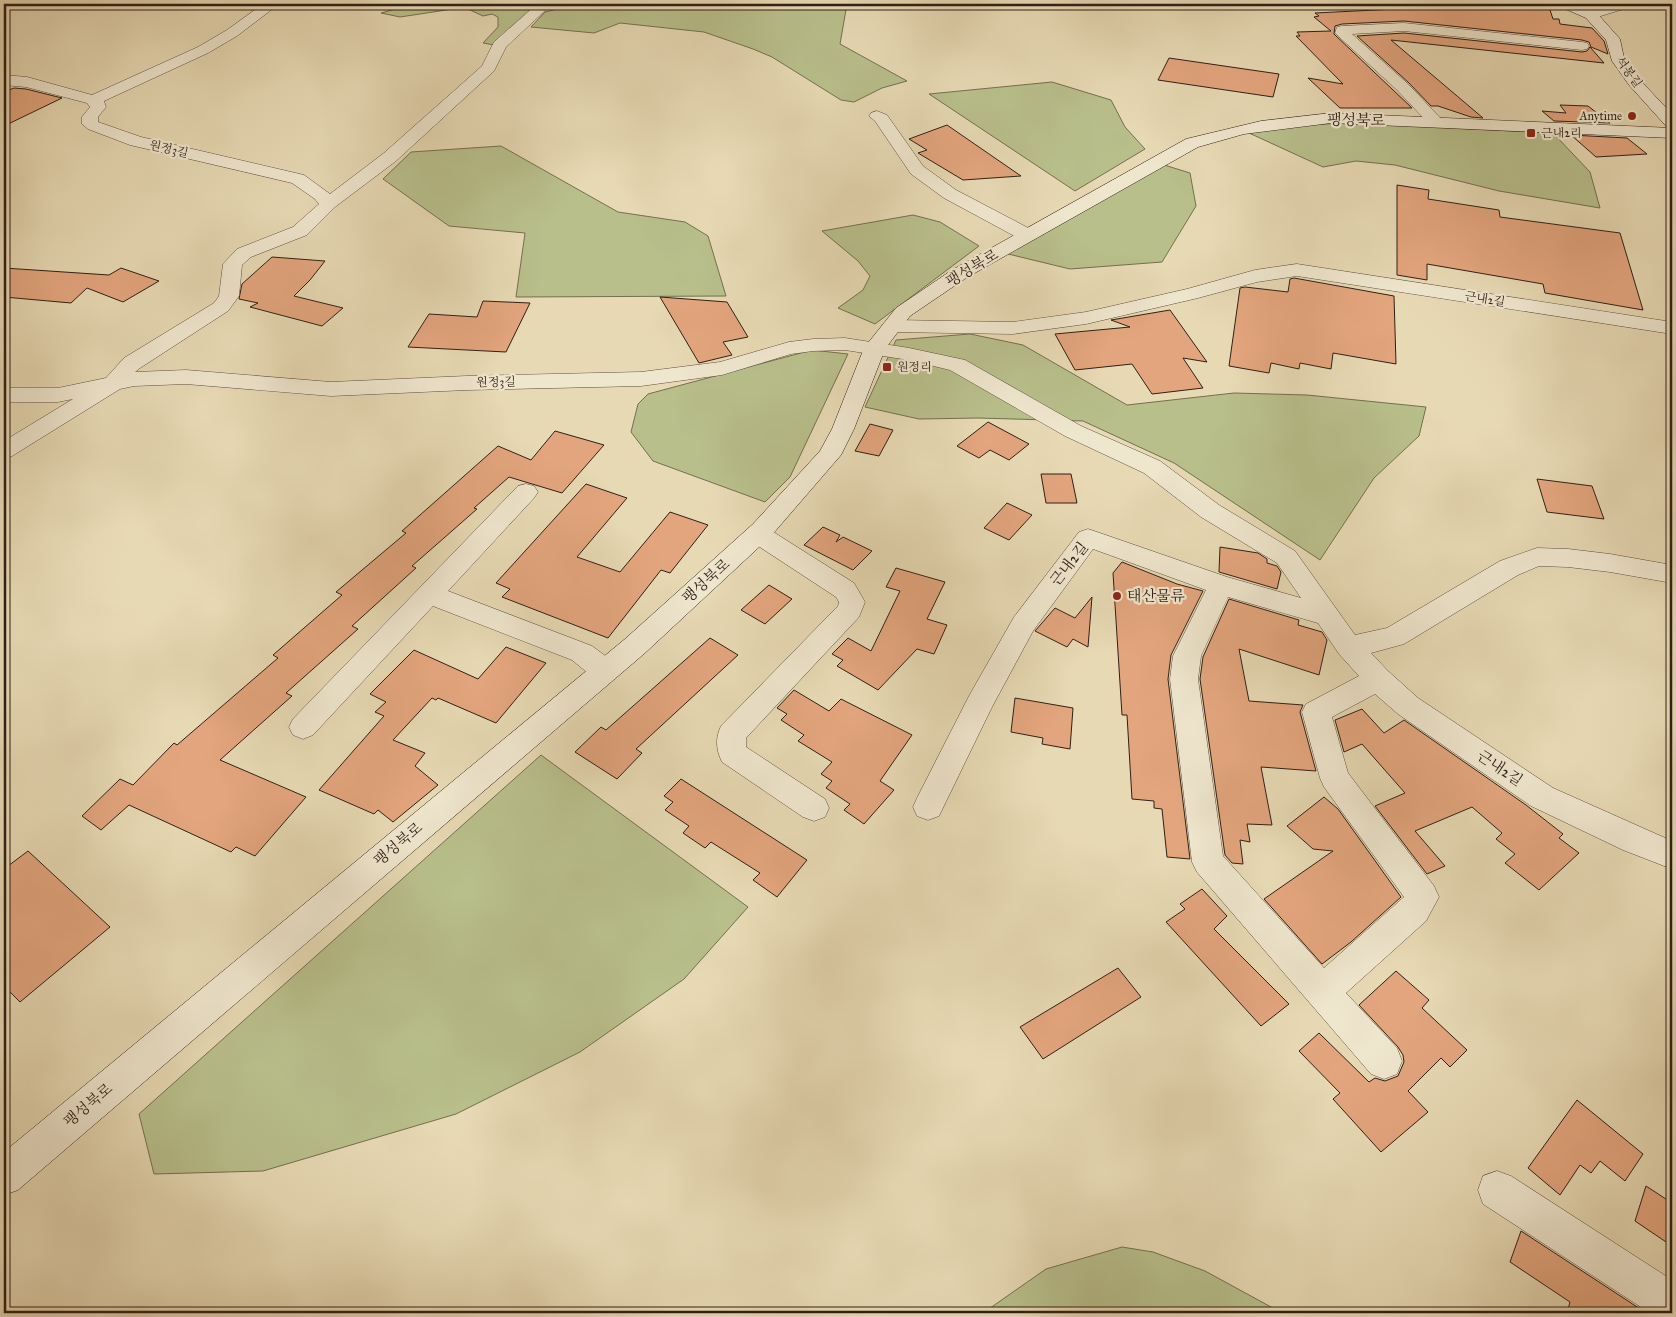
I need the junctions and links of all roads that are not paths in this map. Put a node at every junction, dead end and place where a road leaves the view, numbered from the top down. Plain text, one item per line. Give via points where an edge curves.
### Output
1 (272, 4) edge
2 (545, 4) edge
3 (1566, 4) edge
4 (1625, 4) edge
5 (1592, 15) junction
6 (1582, 46) dead end
7 (4, 80) edge
8 (93, 100) junction
9 (877, 116) dead end
10 (1436, 122) junction
11 (1672, 123) edge
12 (1672, 134) edge
13 (328, 204) junction
14 (1027, 235) junction
15 (892, 326) junction
16 (1672, 328) edge
17 (875, 348) junction
18 (114, 384) junction
19 (4, 395) edge
20 (4, 451) edge
21 (526, 492) dead end
22 (758, 534) junction
23 (1672, 574) edge
24 (1221, 585) junction
25 (429, 594) junction
26 (1325, 615) junction
27 (1349, 647) junction
28 (605, 670) junction
29 (1378, 680) junction
30 (303, 727) dead end
31 (928, 807) dead end
32 (814, 808) dead end
33 (1672, 855) edge
34 (1323, 991) junction
35 (1384, 1061) dead end
36 (4, 1176) edge
37 (1497, 1190) dead end
38 (1672, 1304) edge

1 - 8 street via 203,50
2 - 13 street, 원정3길 via 499,45 489,68 390,157
3 - 5 street, 석봉길
4 - 5 street
5 - 11 street, 석봉길 via 1613,38 1617,58 1634,82
6 - 10 street via 1404,27 1342,30
7 - 8 street via 26,82
8 - 13 street, 원정3길 via 98,107 90,117 90,124 94,126 162,148 298,179 322,195
9 - 14 street via 917,170 950,194
10 - 12 street, 팽성북로
10 - 14 street, 팽성북로 via 1331,118 1275,122 1225,132 1192,143
13 - 18 street, 원정3길 via 300,231 244,253 233,264 229,296 221,307 132,363
14 - 15 street, 팽성북로 via 959,274 903,312
15 - 16 street, 근내2길 via 1013,328 1086,318 1254,276 1297,270
15 - 17 street, 팽성북로
17 - 18 street, 원정3길 via 845,344 789,348 722,368 641,379 330,389 186,377 134,379
17 - 22 street, 팽성북로 via 843,429 829,455
17 - 26 street, 근내2길 via 958,365 1073,431 1152,467 1210,511 1286,557
18 - 19 street, 원정3길 via 58,395
18 - 20 street, 원정3길
21 - 25 street
22 - 28 street, 팽성북로
22 - 32 street via 845,590 852,602 850,610 732,734 732,753
23 - 27 street via 1610,563 1537,557 1508,568 1394,637
24 - 26 street, 근내2길
24 - 31 street, 근내2길 via 1088,538 1024,624 979,704
24 - 34 street via 1187,656 1184,679 1208,862
25 - 28 street via 582,653
25 - 30 street
26 - 27 street, 근내2길
27 - 29 street, 근내2길
28 - 36 street, 팽성북로
29 - 33 street, 근내2길 via 1408,706 1542,796
29 - 34 street via 1316,712 1335,778 1423,897 1414,910
34 - 35 street
37 - 38 street

